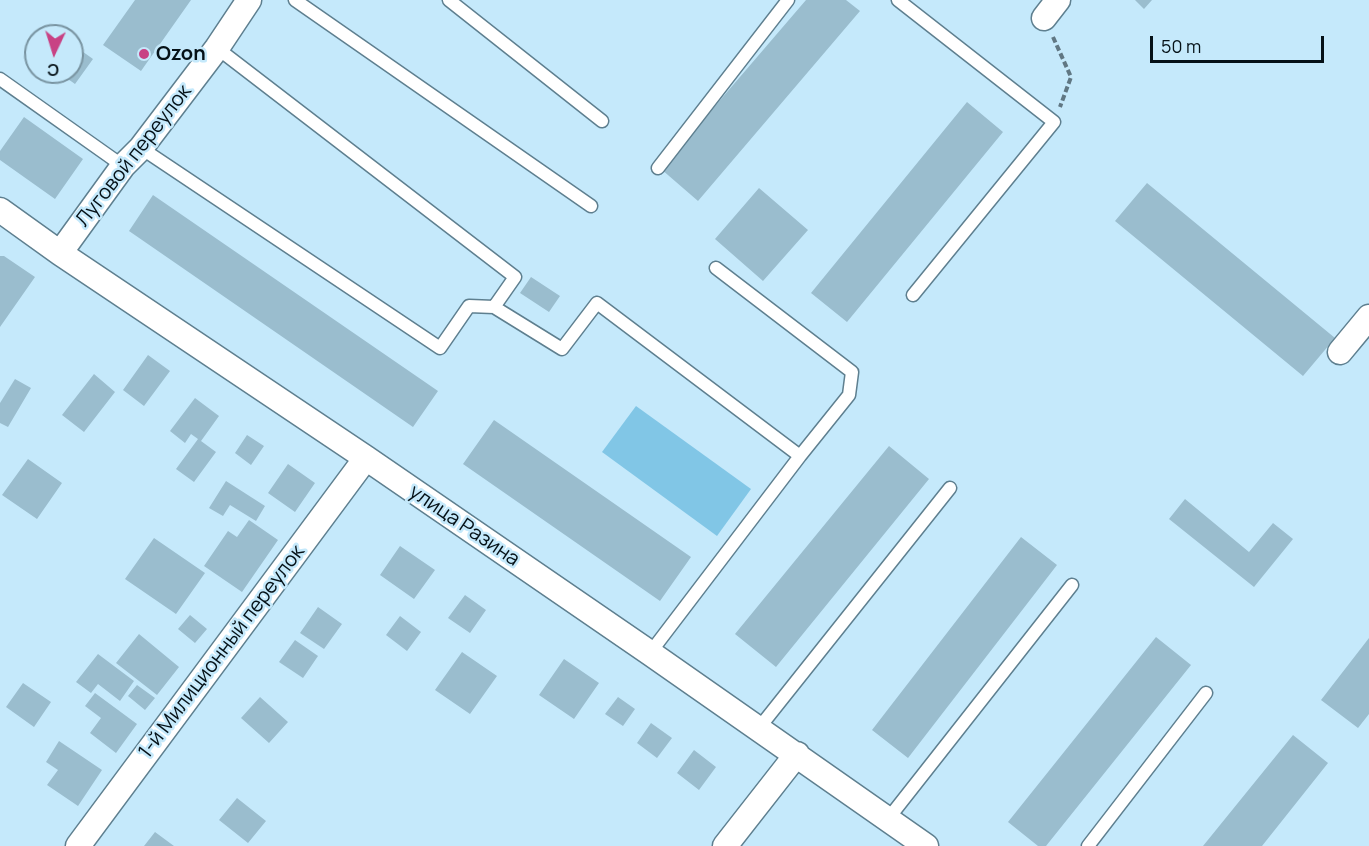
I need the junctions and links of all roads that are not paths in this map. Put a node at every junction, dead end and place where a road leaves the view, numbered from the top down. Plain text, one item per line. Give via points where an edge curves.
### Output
1 (249, 0) edge
2 (295, 0) edge
3 (449, 0) edge
4 (788, 0) edge
5 (898, 0) edge
6 (217, 48) junction
7 (0, 79) edge
8 (602, 121) dead end
9 (141, 148) junction
10 (123, 166) junction
11 (658, 168) dead end
12 (591, 206) dead end
13 (0, 210) edge
14 (60, 254) junction
15 (716, 268) dead end
16 (913, 295) dead end
17 (494, 307) junction
18 (1369, 317) edge
19 (1340, 352) dead end
20 (800, 456) junction
21 (366, 458) junction
22 (950, 488) dead end
23 (1072, 585) dead end
24 (650, 653) junction
25 (1206, 693) dead end
26 (759, 728) junction
27 (797, 754) junction
28 (888, 819) junction
29 (78, 846) edge
30 (725, 846) edge
31 (926, 846) edge
32 (1088, 846) edge

1 - 6 street, Луговой переулок
2 - 12 lane
3 - 8 lane
4 - 11 lane
5 - 16 lane via 1054,122
6 - 9 street, Луговой переулок
6 - 17 lane via 515,277
7 - 10 lane
9 - 10 street, Луговой переулок
9 - 17 lane via 440,348 469,306
10 - 14 street, Луговой переулок
13 - 14 street, улица Разина
14 - 21 street, улица Разина
15 - 20 lane via 852,372 849,396
17 - 20 lane via 562,349 597,303
18 - 19 street
20 - 24 lane
21 - 24 street, улица Разина
21 - 29 street, 1-й Милиционный переулок
22 - 26 lane
23 - 28 lane
24 - 26 street, улица Разина
25 - 32 lane
26 - 27 street, улица Разина
27 - 28 street, улица Разина
27 - 30 street
28 - 31 street, улица Разина

